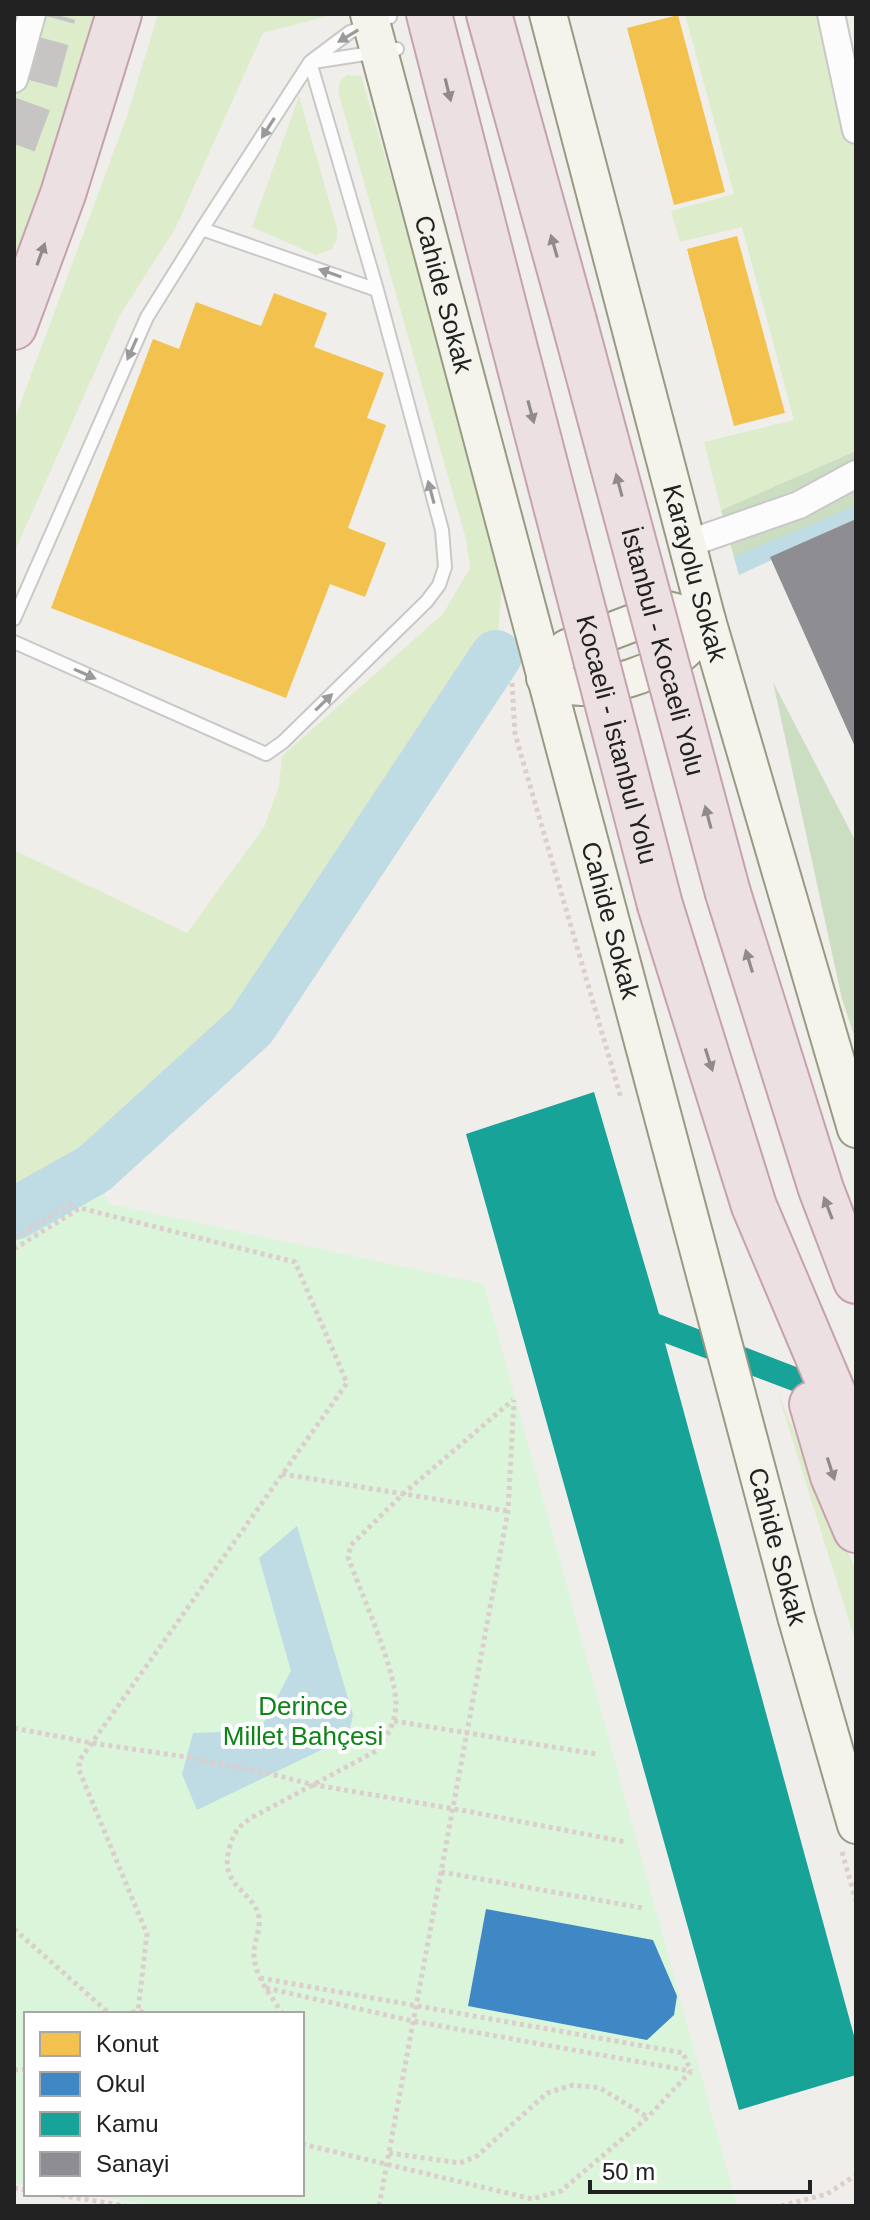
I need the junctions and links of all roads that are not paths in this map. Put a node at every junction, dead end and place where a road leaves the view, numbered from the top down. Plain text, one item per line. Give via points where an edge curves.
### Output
1 (32, 14) edge
2 (119, 14) edge
3 (489, 14) edge
4 (548, 14) edge
5 (831, 14) edge
6 (389, 26) edge
7 (310, 62) junction
8 (14, 79) edge
9 (856, 130) edge
10 (202, 229) junction
11 (377, 290) junction
12 (14, 327) edge
13 (856, 474) edge
14 (687, 544) junction
15 (698, 584) junction
16 (667, 610) junction
17 (14, 619) edge
18 (707, 620) junction
19 (14, 642) edge
20 (679, 655) junction
21 (720, 664) junction
22 (561, 672) junction
23 (856, 1129) edge
24 (754, 1206) junction
25 (856, 1281) edge
26 (856, 1447) edge
27 (856, 1530) edge
28 (856, 1745) edge
29 (856, 1825) edge

1 - 8 street
12 -> 2 highway via 63,194
25 -> 3 highway, İstanbul - Kocaeli Yolu, bridge via 821,1189 728,893
4 - 14 main road, Karayolu Sokak
5 - 9 street
6 - 7 lane
6 -> 7 lane via 350,32
6 - 22 main road, Cahide Sokak
6 - 22 main road, Cahide Sokak
6 -> 24 highway, Kocaeli - İstanbul Yolu, bridge via 512,337 660,905
7 -> 10 lane
7 - 11 lane
11 -> 10 lane
10 -> 17 lane via 147,317
19 -> 11 lane via 266,754 362,666 427,601 445,567 442,530
13 - 14 street via 799,505
14 - 15 main road, Karayolu Sokak
15 - 16 main road
15 - 18 main road, Karayolu Sokak
16 - 18 main road
16 - 22 main road
18 - 20 main road
18 - 21 main road, Karayolu Sokak
20 - 21 main road
20 - 22 main road via 597,686
21 - 23 main road, Karayolu Sokak
22 - 28 main road, Cahide Sokak via 813,1612
22 - 29 main road, Cahide Sokak via 792,1601
24 - 26 highway, Kocaeli - İstanbul Yolu
24 -> 27 highway via 833,1476

